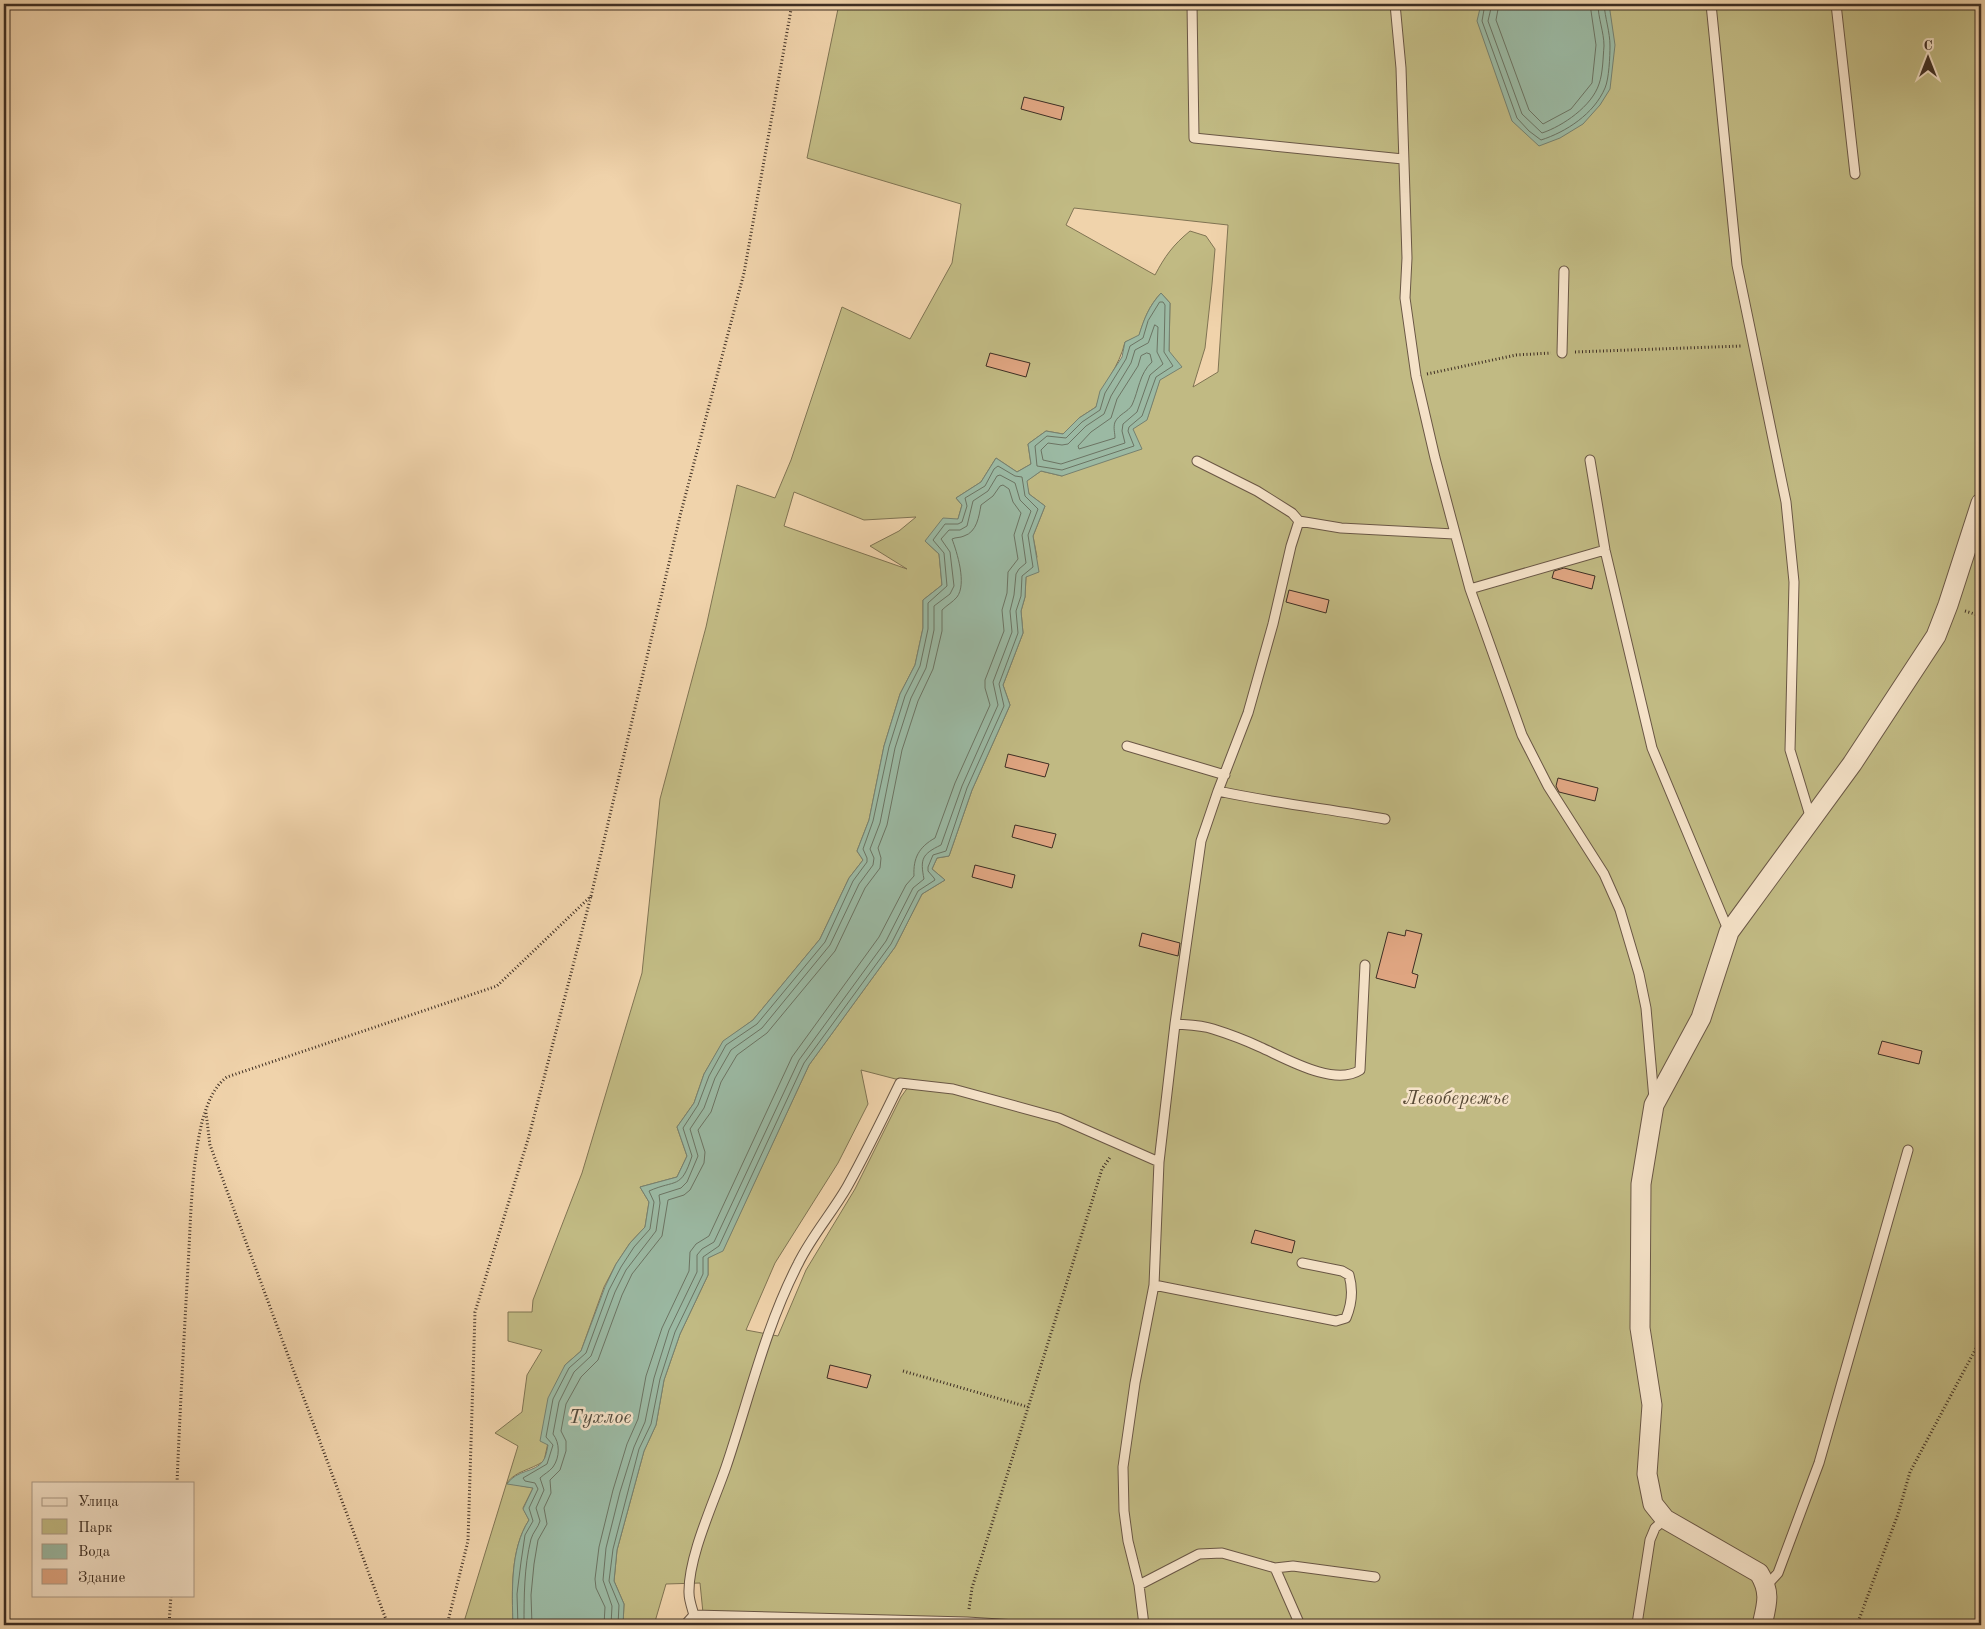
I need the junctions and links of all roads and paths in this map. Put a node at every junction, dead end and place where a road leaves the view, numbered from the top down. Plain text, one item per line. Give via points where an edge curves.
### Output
1 (792, 4) edge
2 (1192, 4) edge
3 (1395, 4) edge
4 (1711, 4) edge
5 (1836, 4) edge
6 (1404, 158) junction
7 (1855, 174) dead end
8 (1564, 271) dead end
9 (1755, 346) junction
10 (1562, 353) junction
11 (1416, 376) junction
12 (1590, 460) dead end
13 (1197, 461) dead end
14 (1981, 503) edge
15 (1299, 521) junction
16 (1454, 534) junction
17 (1605, 550) junction
18 (1470, 589) junction
19 (1127, 746) dead end
20 (1225, 775) junction
21 (1218, 791) junction
22 (1384, 819) dead end
23 (1811, 820) junction
24 (591, 896) junction
25 (1729, 932) junction
26 (1365, 965) dead end
27 (1175, 1024) junction
28 (1654, 1105) junction
29 (206, 1112) junction
30 (1119, 1144) junction
31 (1908, 1150) dead end
32 (1159, 1162) junction
33 (1302, 1262) dead end
34 (1154, 1285) junction
35 (1981, 1339) edge
36 (903, 1371) dead end
37 (1028, 1406) junction
38 (177, 1482) edge
39 (1665, 1519) junction
40 (1276, 1568) junction
41 (1375, 1577) dead end
42 (1139, 1585) junction
43 (1766, 1585) junction
44 (171, 1596) edge
45 (694, 1615) junction
46 (967, 1622) junction
47 (1637, 1624) dead end
48 (168, 1625) edge
49 (388, 1625) edge
50 (447, 1625) edge
51 (685, 1625) edge
52 (1016, 1625) edge
53 (1144, 1625) edge
54 (1300, 1625) edge
55 (1762, 1625) edge
56 (1857, 1625) edge

1 - 24 path via 744,272 680,516
2 - 6 lane via 1194,138
3 - 6 lane via 1402,68
4 - 9 lane via 1737,265
5 - 7 lane
6 - 11 lane via 1406,298
8 - 10 lane
9 - 10 path
9 - 23 lane via 1786,502 1794,582 1790,750
10 - 11 path via 1516,355
11 - 16 lane
12 - 17 lane
13 - 15 lane via 1256,491 1292,513
14 - 23 street via 1936,636
15 - 16 lane via 1341,528
15 - 20 lane via 1248,713
16 - 18 lane
17 - 18 lane
17 - 25 lane via 1652,748
18 - 28 lane via 1522,734 1548,786 1604,874 1620,910 1646,1008
19 - 20 lane
20 - 21 lane
21 - 22 lane via 1266,802
21 - 27 lane via 1201,841
23 - 25 street
24 - 29 path via 497,986 227,1076 211,1095
24 - 50 path via 529,1136 475,1312 468,1541
25 - 28 street via 1701,1018
26 - 27 lane via 1360,1070 1352,1076 1293,1064 1260,1046 1210,1028
27 - 32 lane
28 - 39 street via 1641,1184 1640,1328 1652,1405 1647,1474 1654,1504
29 - 38 path via 198,1143 191,1207
29 - 49 path via 210,1145
30 - 32 lane
30 - 37 path via 1102,1169
30 - 45 lane via 1059,1118 1014,1105 954,1089 900,1082 846,1188 798,1262 769,1331 690,1574 688,1595
31 - 43 lane via 1819,1463 1778,1573
32 - 34 lane
33 - 34 lane via 1349,1274 1352,1284 1346,1318 1336,1321
34 - 42 lane via 1123,1467 1128,1541
35 - 56 path via 1910,1472
36 - 37 path
37 - 46 path via 972,1588
39 - 43 street via 1746,1564 1759,1573
39 - 47 lane via 1650,1540
40 - 41 lane via 1293,1566
40 - 42 lane via 1222,1553 1199,1554
40 - 54 lane
42 - 53 lane
43 - 55 street via 1767,1605
44 - 48 path
45 - 46 lane
45 - 51 lane
46 - 52 lane

